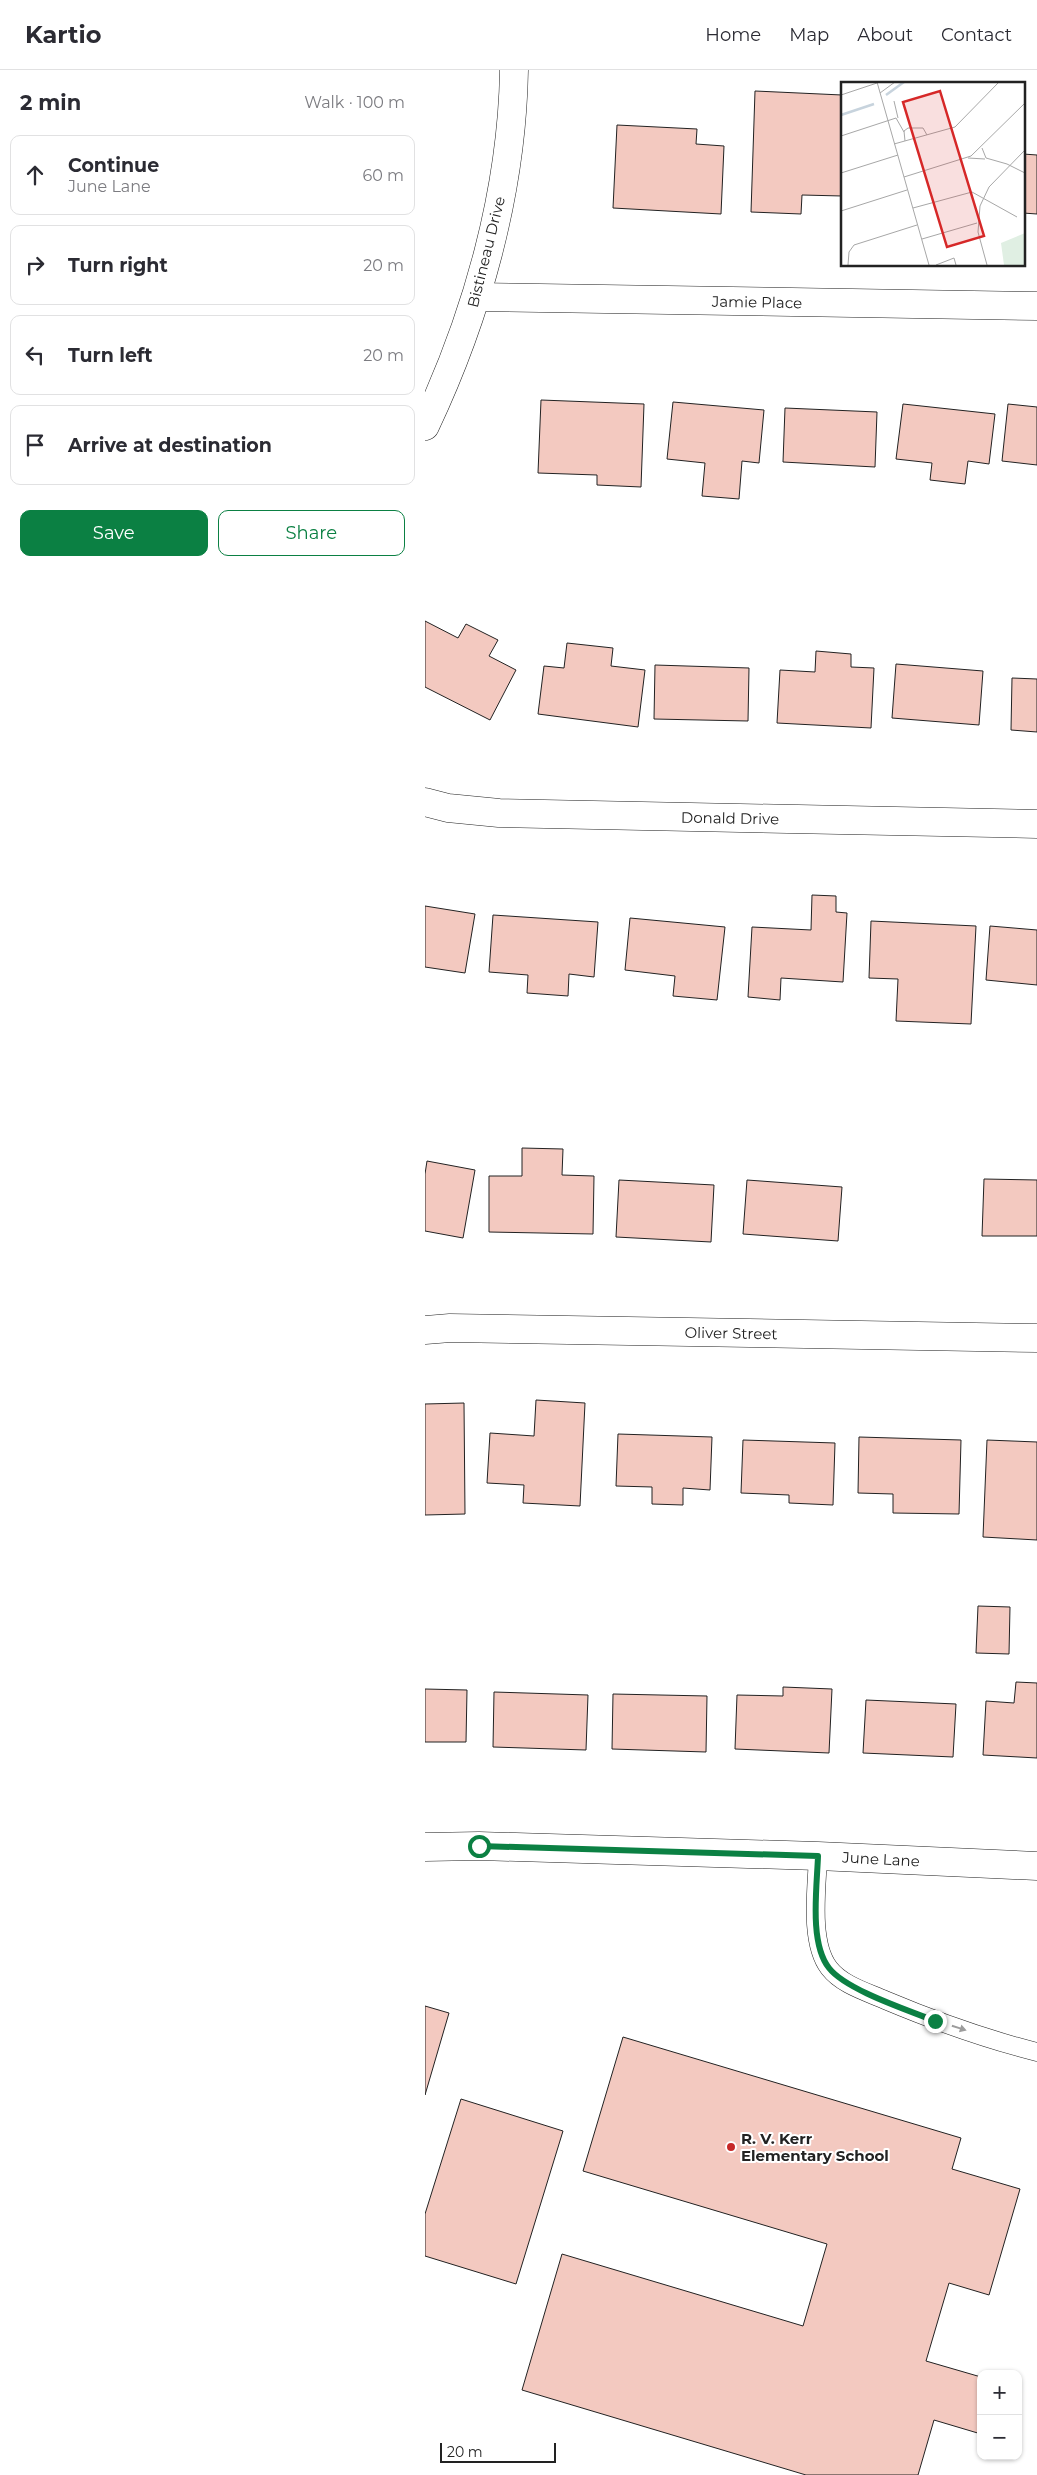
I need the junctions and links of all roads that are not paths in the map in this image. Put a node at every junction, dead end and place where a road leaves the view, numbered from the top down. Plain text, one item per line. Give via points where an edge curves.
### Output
1 (514, 70) edge
2 (476, 297) junction
3 (1037, 306) edge
4 (425, 426) edge
5 (425, 802) edge
6 (1037, 824) edge
7 (425, 1330) edge
8 (1037, 1338) edge
9 (425, 1847) edge
10 (818, 1856) junction
11 (1037, 1866) edge
12 (1037, 2052) edge

1 - 2 street, Bistineau Drive via 508,156
2 - 3 street, Jamie Place
2 - 4 street, Bistineau Drive
5 - 6 street, Donald Drive via 448,808 499,813
7 - 8 street, Oliver Street
9 - 10 street, June Lane
10 - 11 street, June Lane
10 -> 12 lane via 817,1921 820,1947 829,1968 848,1984 935,2021

